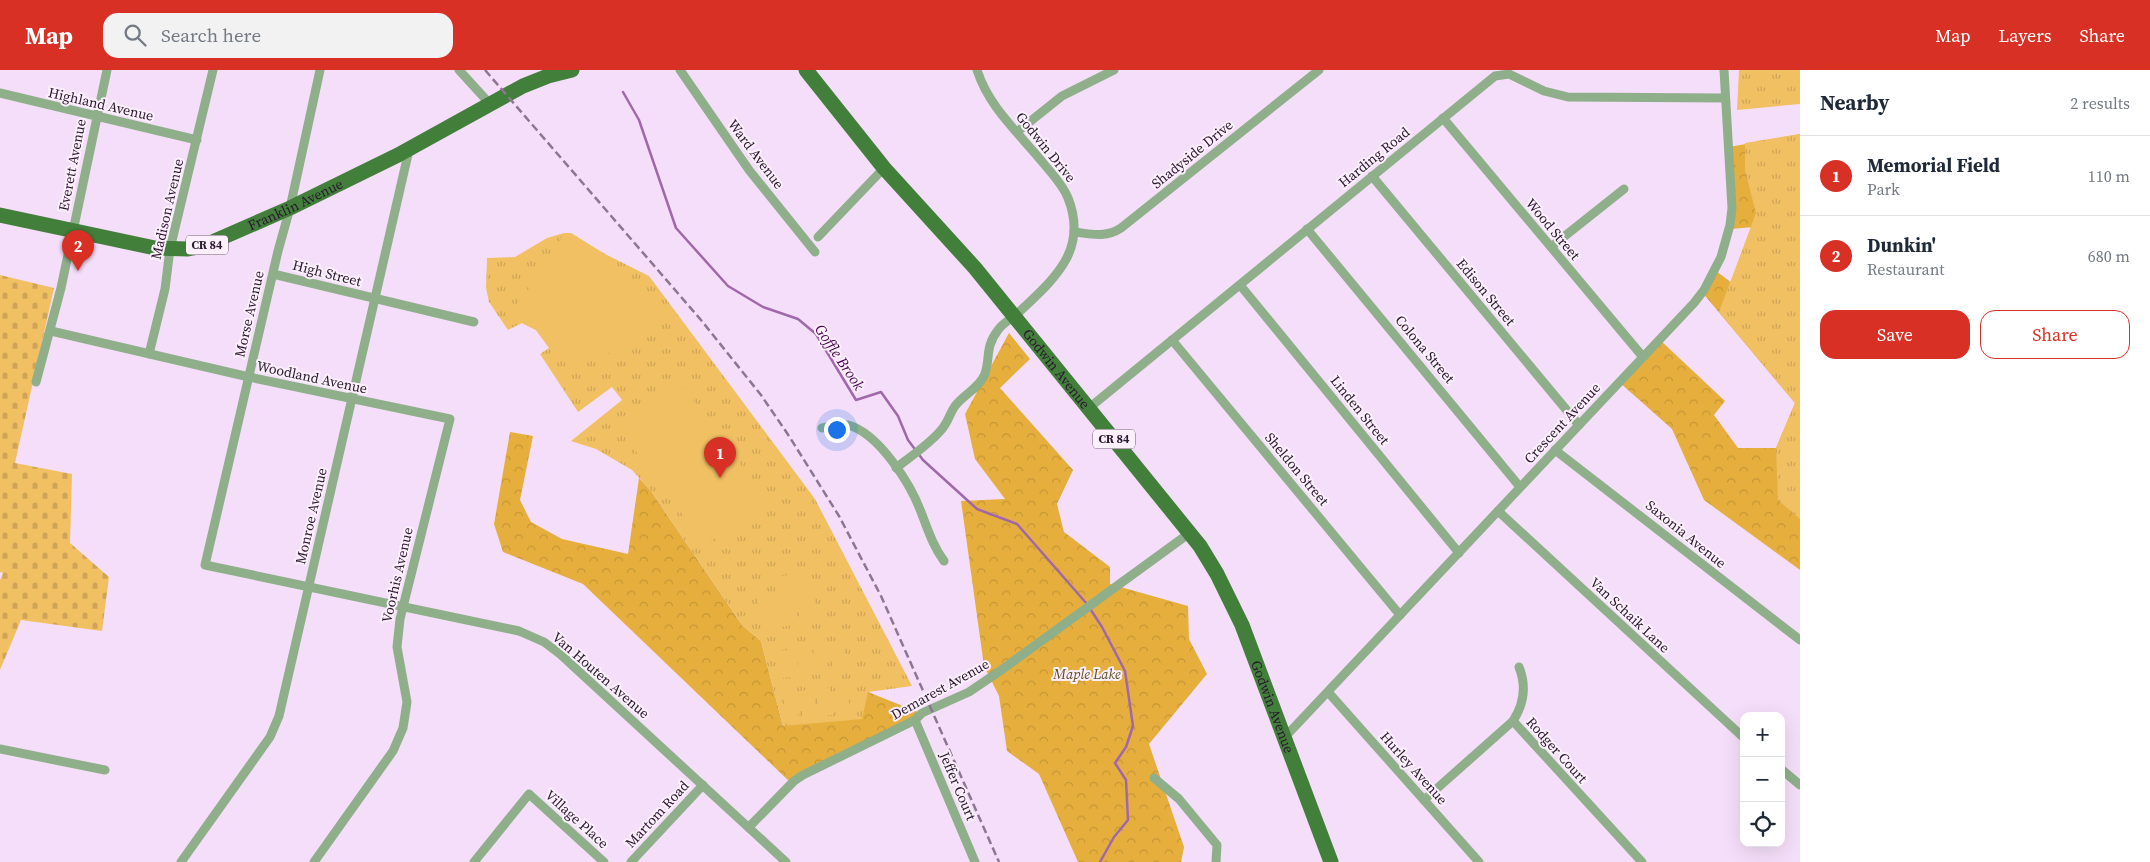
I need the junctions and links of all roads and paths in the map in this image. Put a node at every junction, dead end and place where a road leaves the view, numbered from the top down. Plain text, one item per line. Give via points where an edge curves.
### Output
1 (107, 70) edge
2 (213, 70) edge
3 (320, 70) edge
4 (459, 70) edge
5 (572, 70) edge
6 (680, 70) edge
7 (806, 70) edge
8 (977, 70) edge
9 (1114, 70) edge
10 (1319, 70) edge
11 (1724, 70) edge
12 (0, 94) edge
13 (1725, 98) junction
14 (490, 104) junction
15 (96, 117) junction
16 (1443, 118) junction
17 (1018, 132) junction
18 (197, 140) junction
19 (409, 150) junction
20 (884, 168) junction
21 (1372, 176) junction
22 (1624, 189) dead end
23 (290, 208) junction
24 (0, 215) edge
25 (1307, 229) junction
26 (73, 230) junction
27 (1074, 232) junction
28 (818, 238) dead end
29 (1551, 248) junction
30 (170, 249) junction
31 (814, 252) dead end
32 (273, 274) junction
33 (1240, 284) junction
34 (375, 299) junction
35 (1014, 316) junction
36 (474, 322) dead end
37 (51, 331) junction
38 (1172, 340) junction
39 (149, 354) junction
40 (1643, 357) junction
41 (249, 377) junction
42 (36, 382) dead end
43 (352, 399) junction
44 (1089, 408) junction
45 (450, 420) joint
46 (1579, 425) junction
47 (822, 428) dead end
48 (1555, 450) junction
49 (896, 468) junction
50 (1520, 487) junction
51 (1498, 511) junction
52 (1190, 532) junction
53 (1459, 552) junction
54 (944, 561) dead end
55 (205, 565) joint
56 (309, 587) junction
57 (403, 607) junction
58 (1400, 615) junction
59 (1800, 640) edge
60 (1519, 667) dead end
61 (1328, 692) junction
62 (915, 720) junction
63 (1513, 722) junction
64 (1740, 734) edge
65 (1285, 738) junction
66 (0, 749) edge
67 (105, 770) dead end
68 (1785, 773) edge
69 (1154, 778) dead end
70 (702, 785) junction
71 (1800, 785) edge
72 (1424, 800) junction
73 (749, 827) junction
74 (181, 862) edge
75 (314, 862) edge
76 (474, 862) edge
77 (604, 862) edge
78 (631, 862) edge
79 (786, 862) edge
80 (975, 862) edge
81 (1216, 862) edge
82 (1331, 862) edge
83 (1479, 862) edge
84 (1642, 862) edge

1 - 15 street, Everett Avenue
2 - 18 street, Madison Avenue
3 - 23 street, Morse Avenue
4 - 14 street
5 - 14 main road, Franklin Avenue / CR 84 via 535,80
6 - 31 street, Ward Avenue via 750,170
7 - 20 main road, Godwin Avenue / CR 84
8 - 17 street, Godwin Drive via 988,98
9 - 17 street via 1062,96
10 - 27 street, Shadyside Drive via 1121,228 1101,235
11 - 13 street, Crescent Avenue
12 - 15 street, Highland Avenue
13 - 16 street, Harding Road via 1568,97 1544,92 1516,76 1502,74 1492,78
13 - 40 street, Crescent Avenue via 1732,199 1726,241 1704,290
14 - 19 main road, Franklin Avenue / CR 84
15 - 18 street, Highland Avenue
15 - 26 street, Everett Avenue
16 - 21 street, Harding Road
16 - 29 street, Wood Street
17 - 27 street, Godwin Drive via 1062,187 1072,208
18 - 30 street, Madison Avenue
19 - 23 main road, Franklin Avenue / CR 84
19 - 34 street, Monroe Avenue
20 - 28 street
20 - 35 main road, Godwin Avenue / CR 84
21 - 25 street, Harding Road
21 - 46 street, Edison Street
22 - 29 street
23 - 30 main road, Franklin Avenue / CR 84 via 203,246
23 - 32 street, Morse Avenue
24 - 26 main road, Franklin Avenue / CR 84
25 - 33 street, Harding Road
25 - 50 street, Colona Street
26 - 30 main road, Franklin Avenue / CR 84
26 - 37 street, Everett Avenue
27 - 35 street, Godwin Drive via 1071,247 1054,280
29 - 40 street, Wood Street
30 - 39 street, Madison Avenue via 165,289
32 - 34 street, High Street
32 - 41 street, Morse Avenue
33 - 38 street, Harding Road
33 - 53 street, Linden Street
34 - 36 street, High Street
34 - 43 street, Monroe Avenue
35 - 44 main road, Godwin Avenue / CR 84
35 - 49 street, Godwin Drive via 993,338 979,384 954,406 934,438
37 - 39 street, Woodland Avenue
37 - 42 street, Everett Avenue
38 - 44 street, Harding Road
38 - 58 street, Sheldon Street
39 - 41 street, Woodland Avenue
40 - 46 street, Crescent Avenue
41 - 43 street, Woodland Avenue
41 - 55 street, Morse Avenue
43 - 45 street, Woodland Avenue
43 - 56 street, Monroe Avenue
44 - 52 main road, Godwin Avenue / CR 84
45 - 57 street, Voorhis Avenue
46 - 48 street, Crescent Avenue
47 - 49 street via 842,424 857,428 880,446
48 - 50 street, Crescent Avenue
48 - 59 street, Saxonia Avenue
49 - 54 street via 911,491 932,543
50 - 51 street, Crescent Avenue
51 - 53 street, Crescent Avenue
51 - 64 street, Van Schaik Lane
52 - 62 street, Demarest Avenue via 1000,672 969,692 922,713
52 - 65 main road, Godwin Avenue / CR 84 via 1232,602
53 - 58 street, Crescent Avenue
55 - 56 street, Van Houten Avenue
56 - 57 street, Van Houten Avenue
56 - 74 street, Monroe Avenue via 275,727
57 - 70 street, Van Houten Avenue via 519,631 544,642
57 - 75 street, Voorhis Avenue via 397,647 407,702 403,728 393,751
58 - 61 street, Crescent Avenue
60 - 63 street via 1524,693
61 - 65 street, Crescent Avenue
61 - 72 street, Hurley Avenue
62 - 73 street, Demarest Avenue via 803,775
62 - 80 street, Jeffer Court
63 - 72 street, Rodger Court
63 - 84 street, Rodger Court
65 - 82 main road, Godwin Avenue / CR 84
66 - 67 street
68 - 71 street
69 - 81 street via 1179,799 1217,845
70 - 73 street, Van Houten Avenue
70 - 78 street, Martom Road
72 - 83 street, Hurley Avenue
73 - 79 street, Van Houten Avenue
76 - 77 street, Village Place via 529,794

